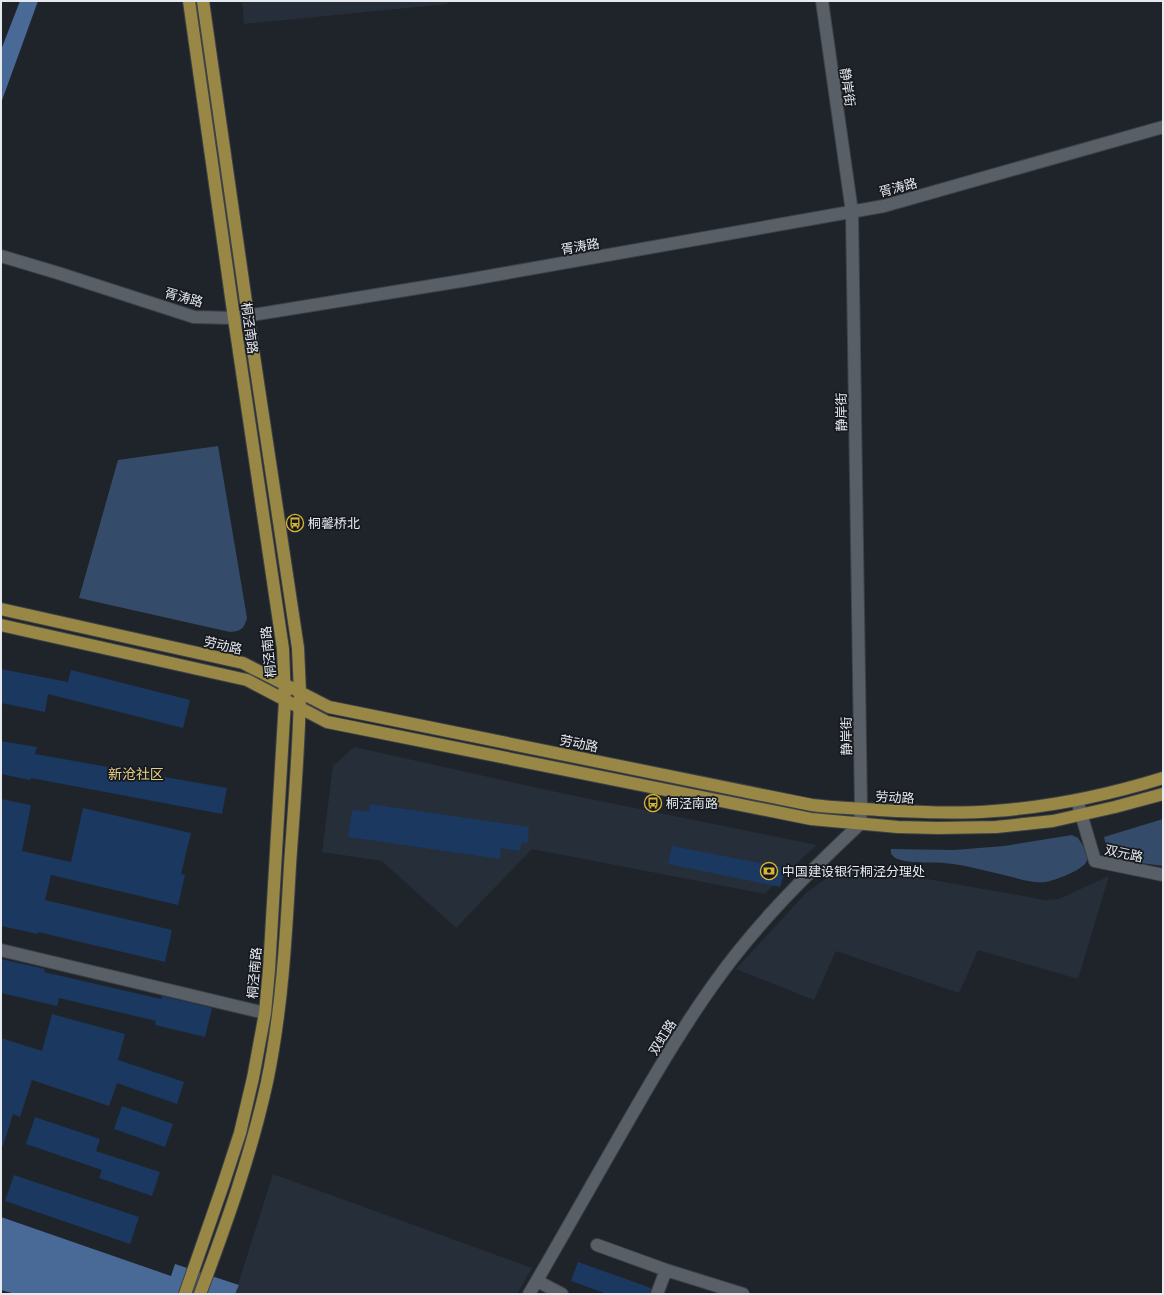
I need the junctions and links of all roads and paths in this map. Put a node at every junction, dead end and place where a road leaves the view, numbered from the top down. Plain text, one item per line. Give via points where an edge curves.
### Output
1 (189, 1) edge
2 (203, 1) edge
3 (822, 1) edge
4 (1163, 128) edge
5 (852, 212) junction
6 (1, 256) edge
7 (248, 316) junction
8 (234, 318) junction
9 (1, 609) edge
10 (1, 625) edge
11 (285, 685) junction
12 (300, 692) junction
13 (286, 700) junction
14 (300, 708) junction
15 (1163, 778) edge
16 (1163, 794) edge
17 (1077, 800) junction
18 (861, 809) junction
19 (1082, 815) junction
20 (860, 824) junction
21 (1163, 875) edge
22 (1, 950) edge
23 (265, 1013) junction
24 (597, 1245) dead end
25 (666, 1270) junction
26 (537, 1281) junction
27 (185, 1294) edge
28 (200, 1294) edge
29 (529, 1294) edge
30 (562, 1294) edge
31 (657, 1294) edge
32 (742, 1294) edge

1 - 8 main road, 桐泾南路
2 - 7 main road, 桐泾南路
3 - 5 street, 静岸街
4 - 5 street, 胥涛路 via 884,206
5 - 7 street, 胥涛路
5 - 18 street, 静岸街
6 - 8 street, 胥涛路 via 194,317
7 - 8 street, 胥涛路
7 - 12 main road, 桐泾南路 via 298,648
8 - 11 main road, 桐泾南路 via 283,649
9 - 11 main road, 劳动路 via 243,664
10 - 13 main road via 247,680
11 - 12 main road, 劳动路
11 - 13 main road, 桐泾南路
12 - 14 main road, 桐泾南路
12 - 18 main road, 劳动路 via 329,707 805,803
13 - 14 main road
13 - 23 main road, 桐泾南路
14 - 20 main road via 327,722 793,816
14 - 28 main road, 桐泾南路 via 284,972 279,1015 261,1110 218,1247
15 - 17 main road, 劳动路
16 - 19 main road
17 - 18 main road, 劳动路 via 1031,808 967,813
17 - 19 street, 双元路
18 - 20 street, 静岸街
19 - 20 main road via 1054,821 996,827 938,828
19 - 21 street, 双元路 via 1095,861
20 - 26 street, 双虹路 via 786,896 749,938 714,984 656,1074
22 - 23 street
23 - 27 main road, 桐泾南路 via 247,1106 224,1185
24 - 25 street
25 - 31 street
25 - 32 street
26 - 29 street, 双虹路
26 - 30 street

